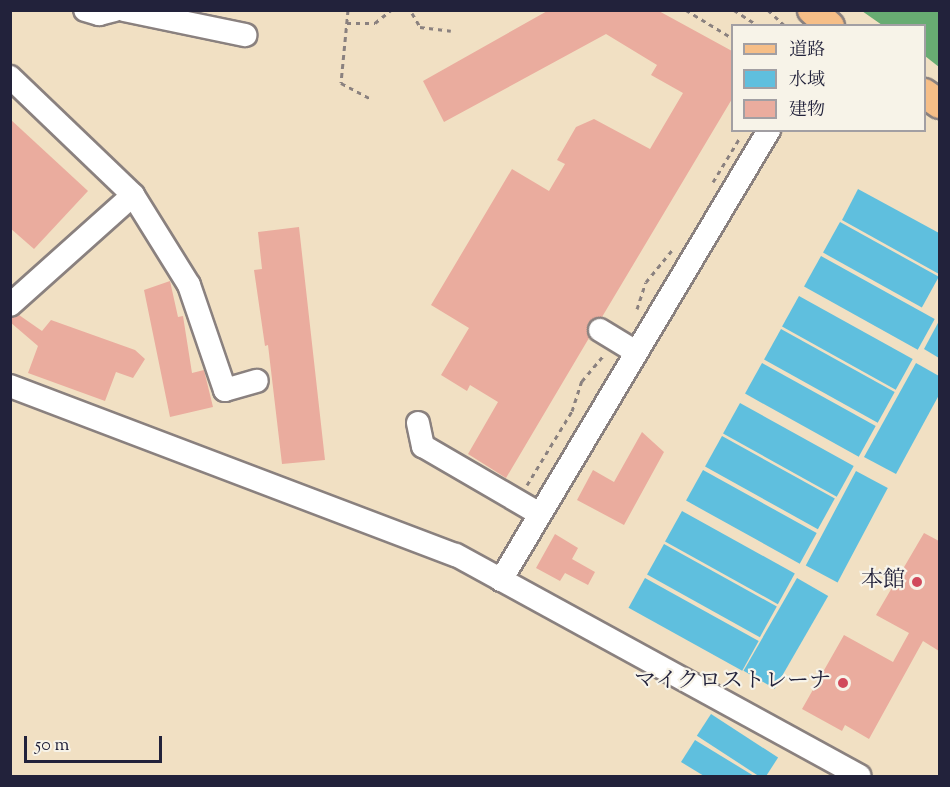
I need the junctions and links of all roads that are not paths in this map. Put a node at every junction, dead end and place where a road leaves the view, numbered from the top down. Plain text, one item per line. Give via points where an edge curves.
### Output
1 (85, 10) edge
2 (115, 10) edge
3 (124, 10) edge
4 (812, 10) edge
5 (828, 24) edge
6 (245, 35) dead end
7 (10, 77) edge
8 (926, 94) edge
9 (939, 104) edge
10 (768, 132) edge
11 (133, 195) junction
12 (10, 305) edge
13 (257, 381) dead end
14 (10, 387) edge
15 (418, 423) dead end
16 (540, 514) junction
17 (501, 580) junction
18 (860, 777) edge

1 - 2 street via 99,14
3 - 6 street
4 - 5 main road
7 - 11 street
8 - 9 main road
10 - 16 street via 618,341
11 - 12 street
11 - 13 street via 189,285 225,390
14 - 17 street via 456,555
15 - 16 street via 423,446
16 - 17 street
17 - 18 street

